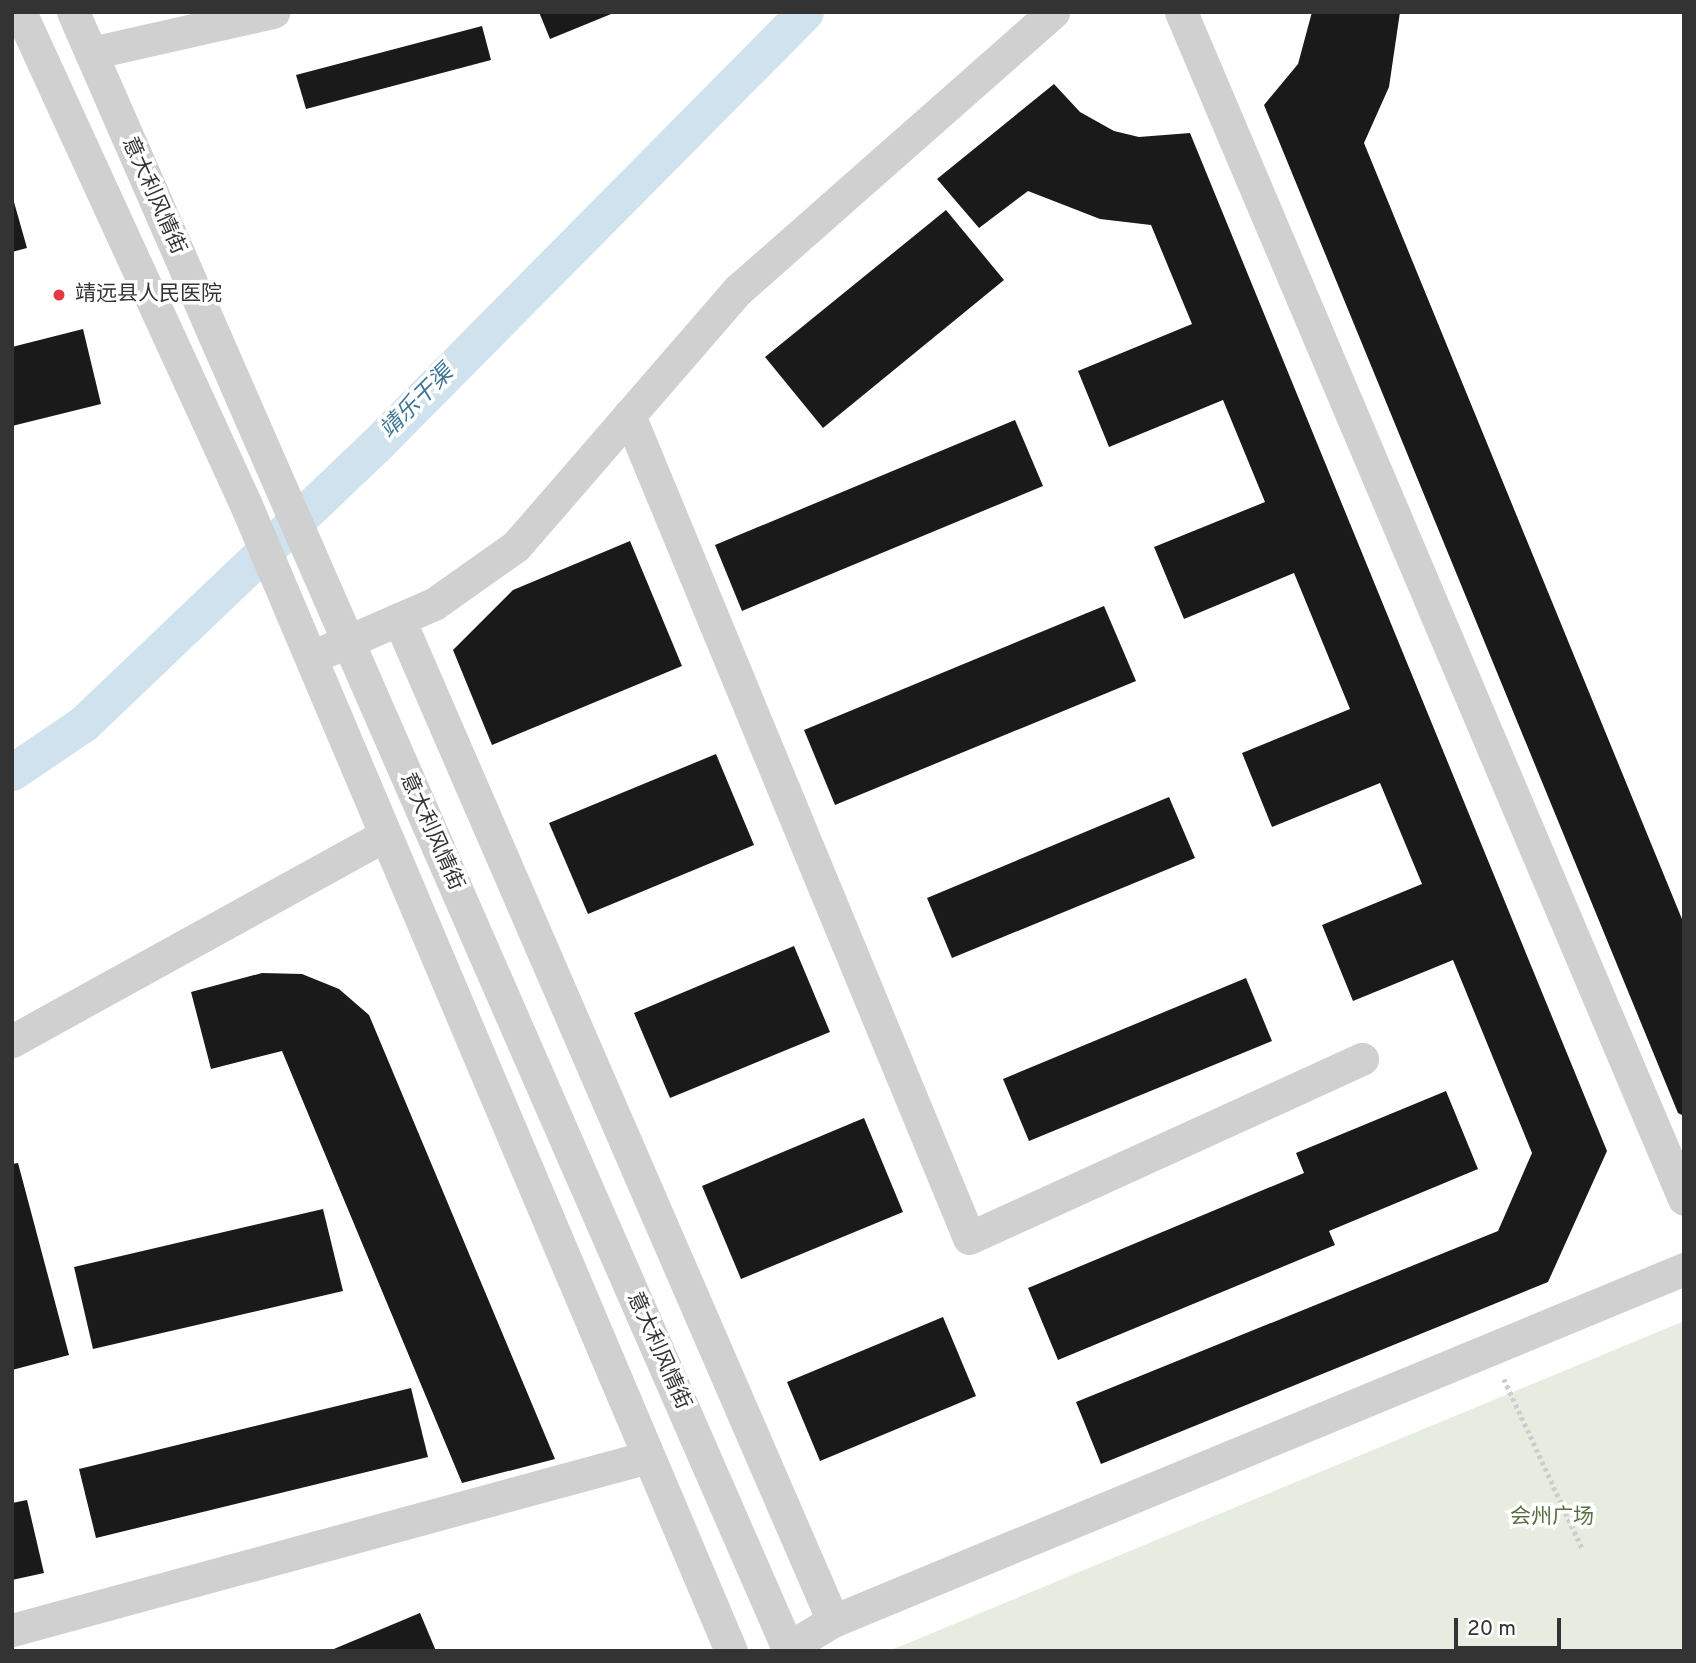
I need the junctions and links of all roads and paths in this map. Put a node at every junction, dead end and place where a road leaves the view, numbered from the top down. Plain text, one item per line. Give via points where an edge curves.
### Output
1 (73, 12) edge
2 (272, 12) edge
3 (1053, 12) edge
4 (1181, 12) edge
5 (21, 16) edge
6 (91, 53) junction
7 (629, 415) junction
8 (399, 619) junction
9 (348, 642) junction
10 (310, 658) junction
11 (385, 835) junction
12 (12, 1041) edge
13 (1362, 1059) dead end
14 (1684, 1199) edge
15 (1684, 1269) edge
16 (1490, 1349) junction
17 (648, 1457) junction
18 (1583, 1550) dead end
19 (832, 1621) junction
20 (12, 1630) edge
21 (788, 1649) edge
22 (730, 1651) edge

1 - 6 street, 意大利风情街
2 - 6 street
3 - 7 street via 739,289
4 - 14 street
5 - 10 street, 意大利风情街 via 246,505
6 - 9 street, 意大利风情街
7 - 8 street via 516,546 434,604
7 - 13 street via 970,1238
8 - 9 street
8 - 19 street
9 - 10 street
9 - 21 street, 意大利风情街
10 - 11 street, 意大利风情街
11 - 12 street
11 - 17 street, 意大利风情街
15 - 16 street
16 - 18 path
16 - 19 street
17 - 20 street
17 - 22 street, 意大利风情街
19 - 21 street

